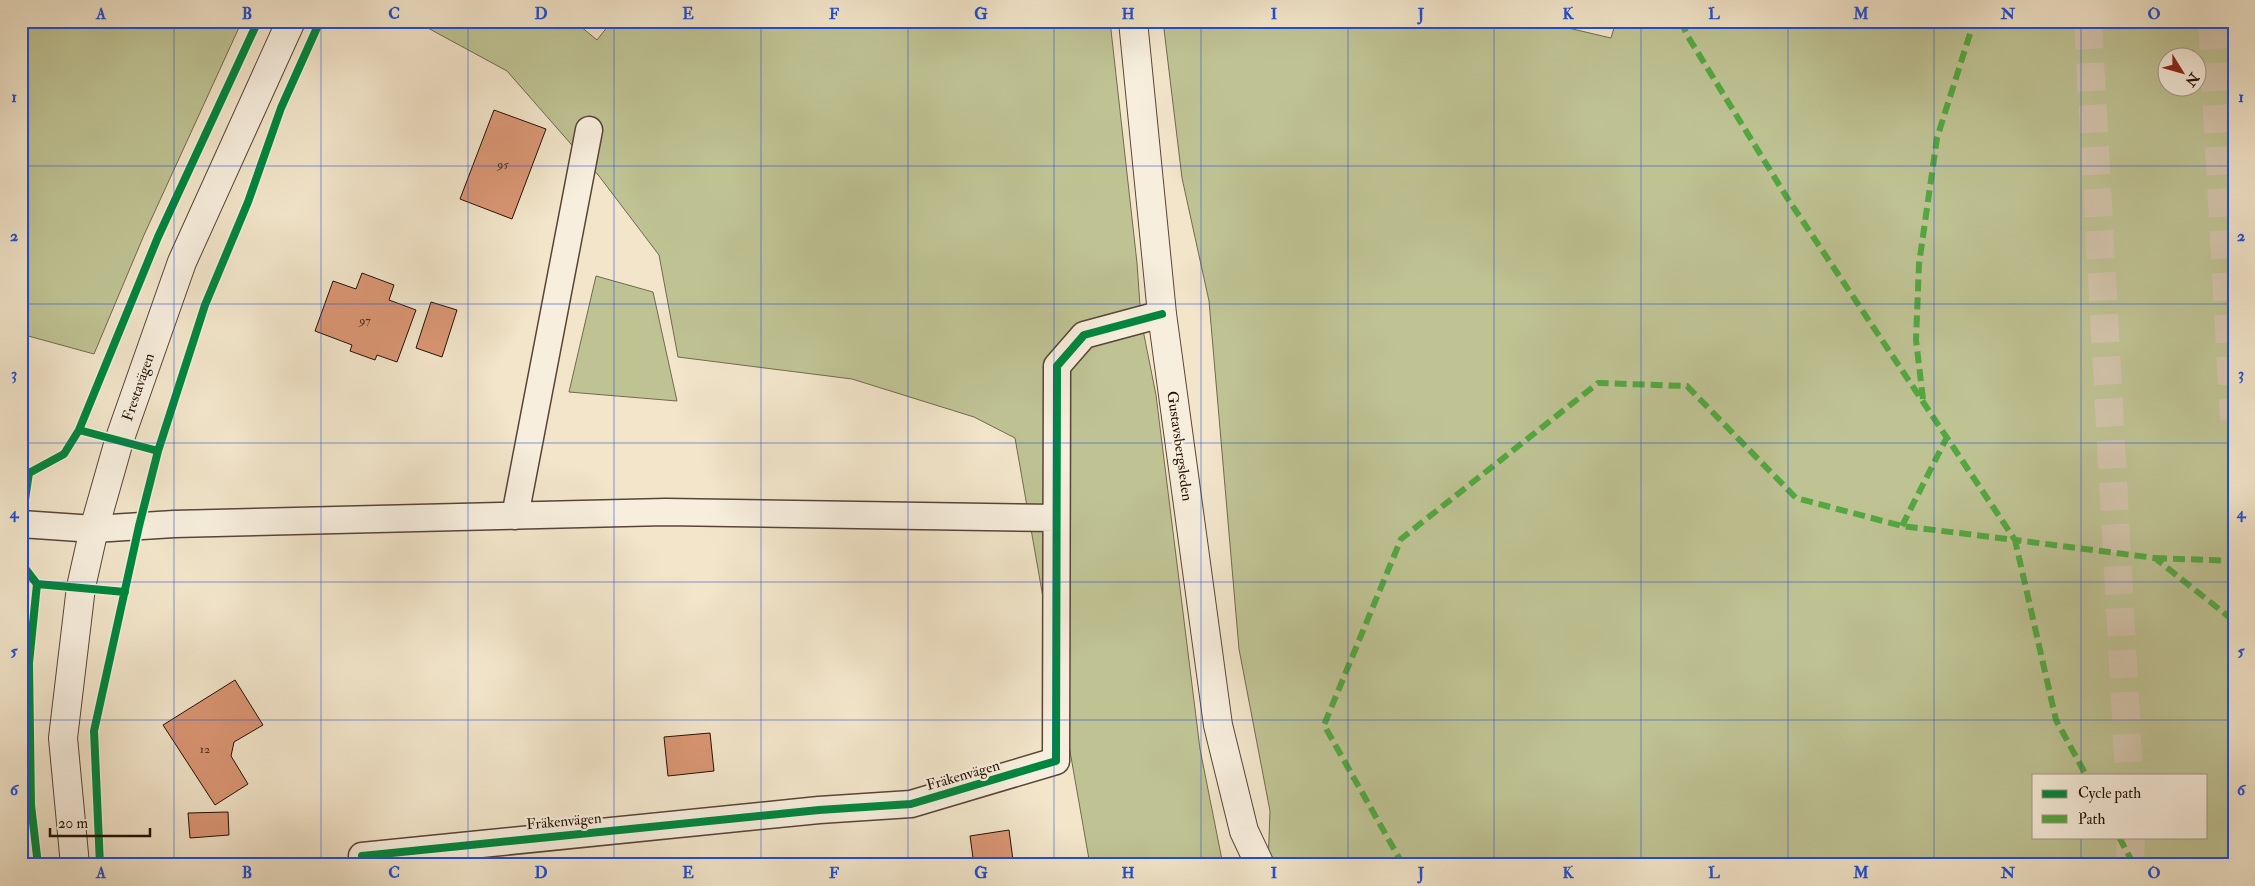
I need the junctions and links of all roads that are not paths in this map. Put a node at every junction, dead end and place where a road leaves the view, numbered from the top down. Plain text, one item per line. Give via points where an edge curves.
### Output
1 (291, 21) edge
2 (1133, 21) edge
3 (589, 130) dead end
4 (1162, 314) junction
5 (514, 516) junction
6 (1056, 518) junction
7 (21, 524) edge
8 (94, 529) junction
9 (470, 854) edge
10 (362, 856) dead end
11 (75, 865) edge
12 (1260, 865) edge

1 - 8 street, Frestavägen via 182,262 119,441
2 - 4 street, Gustavsbergsleden
3 - 5 street
4 - 6 street, Fräkenvägen via 1084,335 1058,366
4 - 12 street, Gustavsbergsleden via 1218,725 1244,831
5 - 6 street via 666,512
5 - 8 street via 174,524
6 - 9 street, Fräkenvägen via 1056,761 911,804 819,810
7 - 8 street
8 - 11 street, Frestavägen via 81,587 63,738
9 - 10 street, Fräkenvägen

